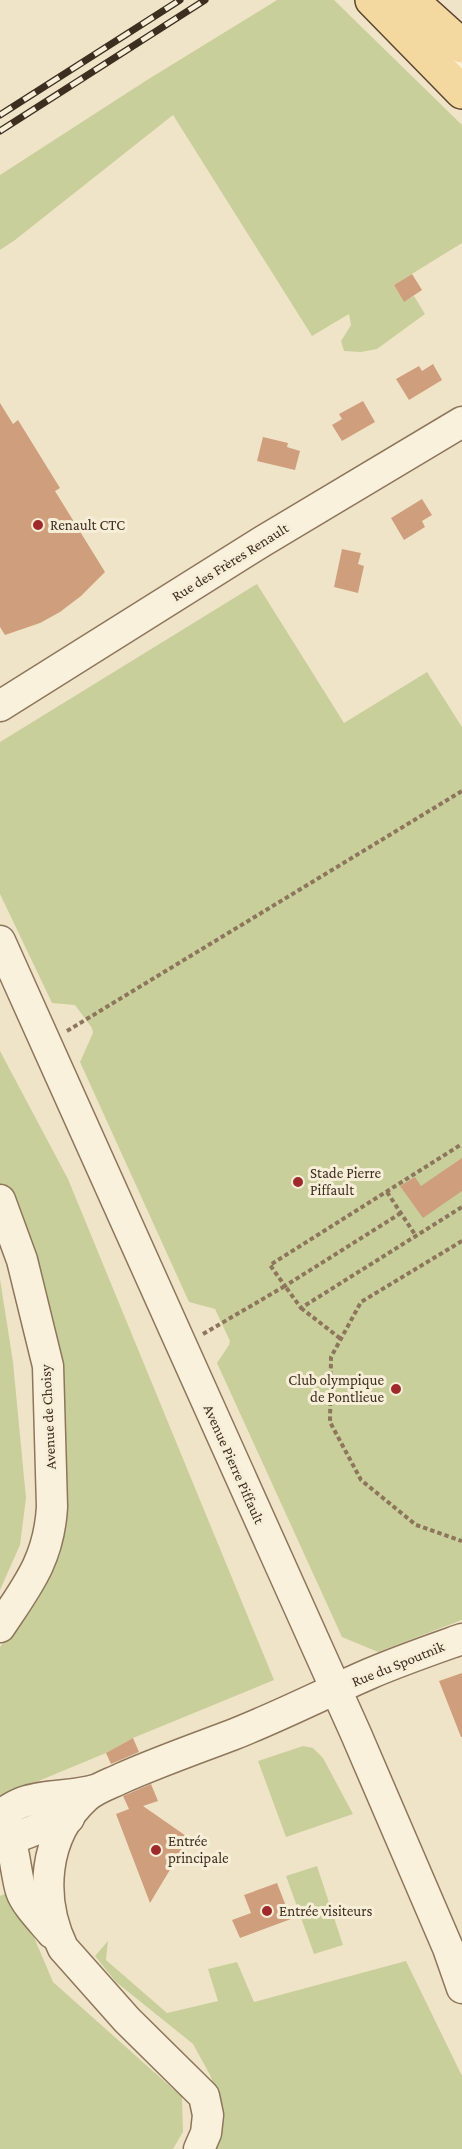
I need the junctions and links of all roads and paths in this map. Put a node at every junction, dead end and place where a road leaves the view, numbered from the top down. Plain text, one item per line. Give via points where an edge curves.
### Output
1 (372, 0) edge
2 (393, 0) edge
3 (411, 0) edge
4 (462, 46) edge
5 (462, 68) edge
6 (462, 92) edge
7 (462, 422) edge
8 (0, 706) edge
9 (462, 790) edge
10 (0, 941) edge
11 (46, 1044) junction
12 (462, 1144) edge
13 (387, 1192) junction
14 (0, 1200) edge
15 (462, 1207) edge
16 (401, 1213) junction
17 (416, 1236) junction
18 (462, 1241) edge
19 (285, 1286) junction
20 (301, 1308) junction
21 (341, 1339) junction
22 (182, 1347) junction
23 (462, 1541) edge
24 (0, 1627) edge
25 (462, 1639) edge
26 (335, 1690) junction
27 (95, 1790) junction
28 (69, 1818) junction
29 (3, 1824) edge
30 (63, 1948) junction
31 (462, 1988) edge
32 (199, 2149) edge

1 - 6 main road
2 - 5 street
3 - 4 main road
7 - 8 street, Rue des Frères Renault
9 - 11 path
10 - 11 street, Avenue Pierre Piffault
11 - 22 street, Avenue Pierre Piffault
12 - 13 path
13 - 16 path
13 - 19 path via 270,1265
14 - 24 street, Avenue de Choisy via 22,1260 48,1366 52,1507 51,1527 40,1563
15 - 17 path
16 - 17 path
16 - 19 path
17 - 20 path
18 - 21 path via 361,1302
19 - 20 path
19 - 22 path
20 - 21 path
21 - 23 path via 331,1357 330,1422 361,1480 416,1525
22 - 26 street, Avenue Pierre Piffault
25 - 26 street, Rue du Spoutnik
26 - 27 street, Rue du Spoutnik
26 - 31 street, Avenue Pierre Piffault
27 - 28 street
27 - 29 street via 19,1804
28 - 29 street via 51,1821 22,1836
28 - 30 street via 55,1844 47,1886 53,1925
29 - 30 street via 21,1894
30 - 32 street via 204,2096 207,2124

